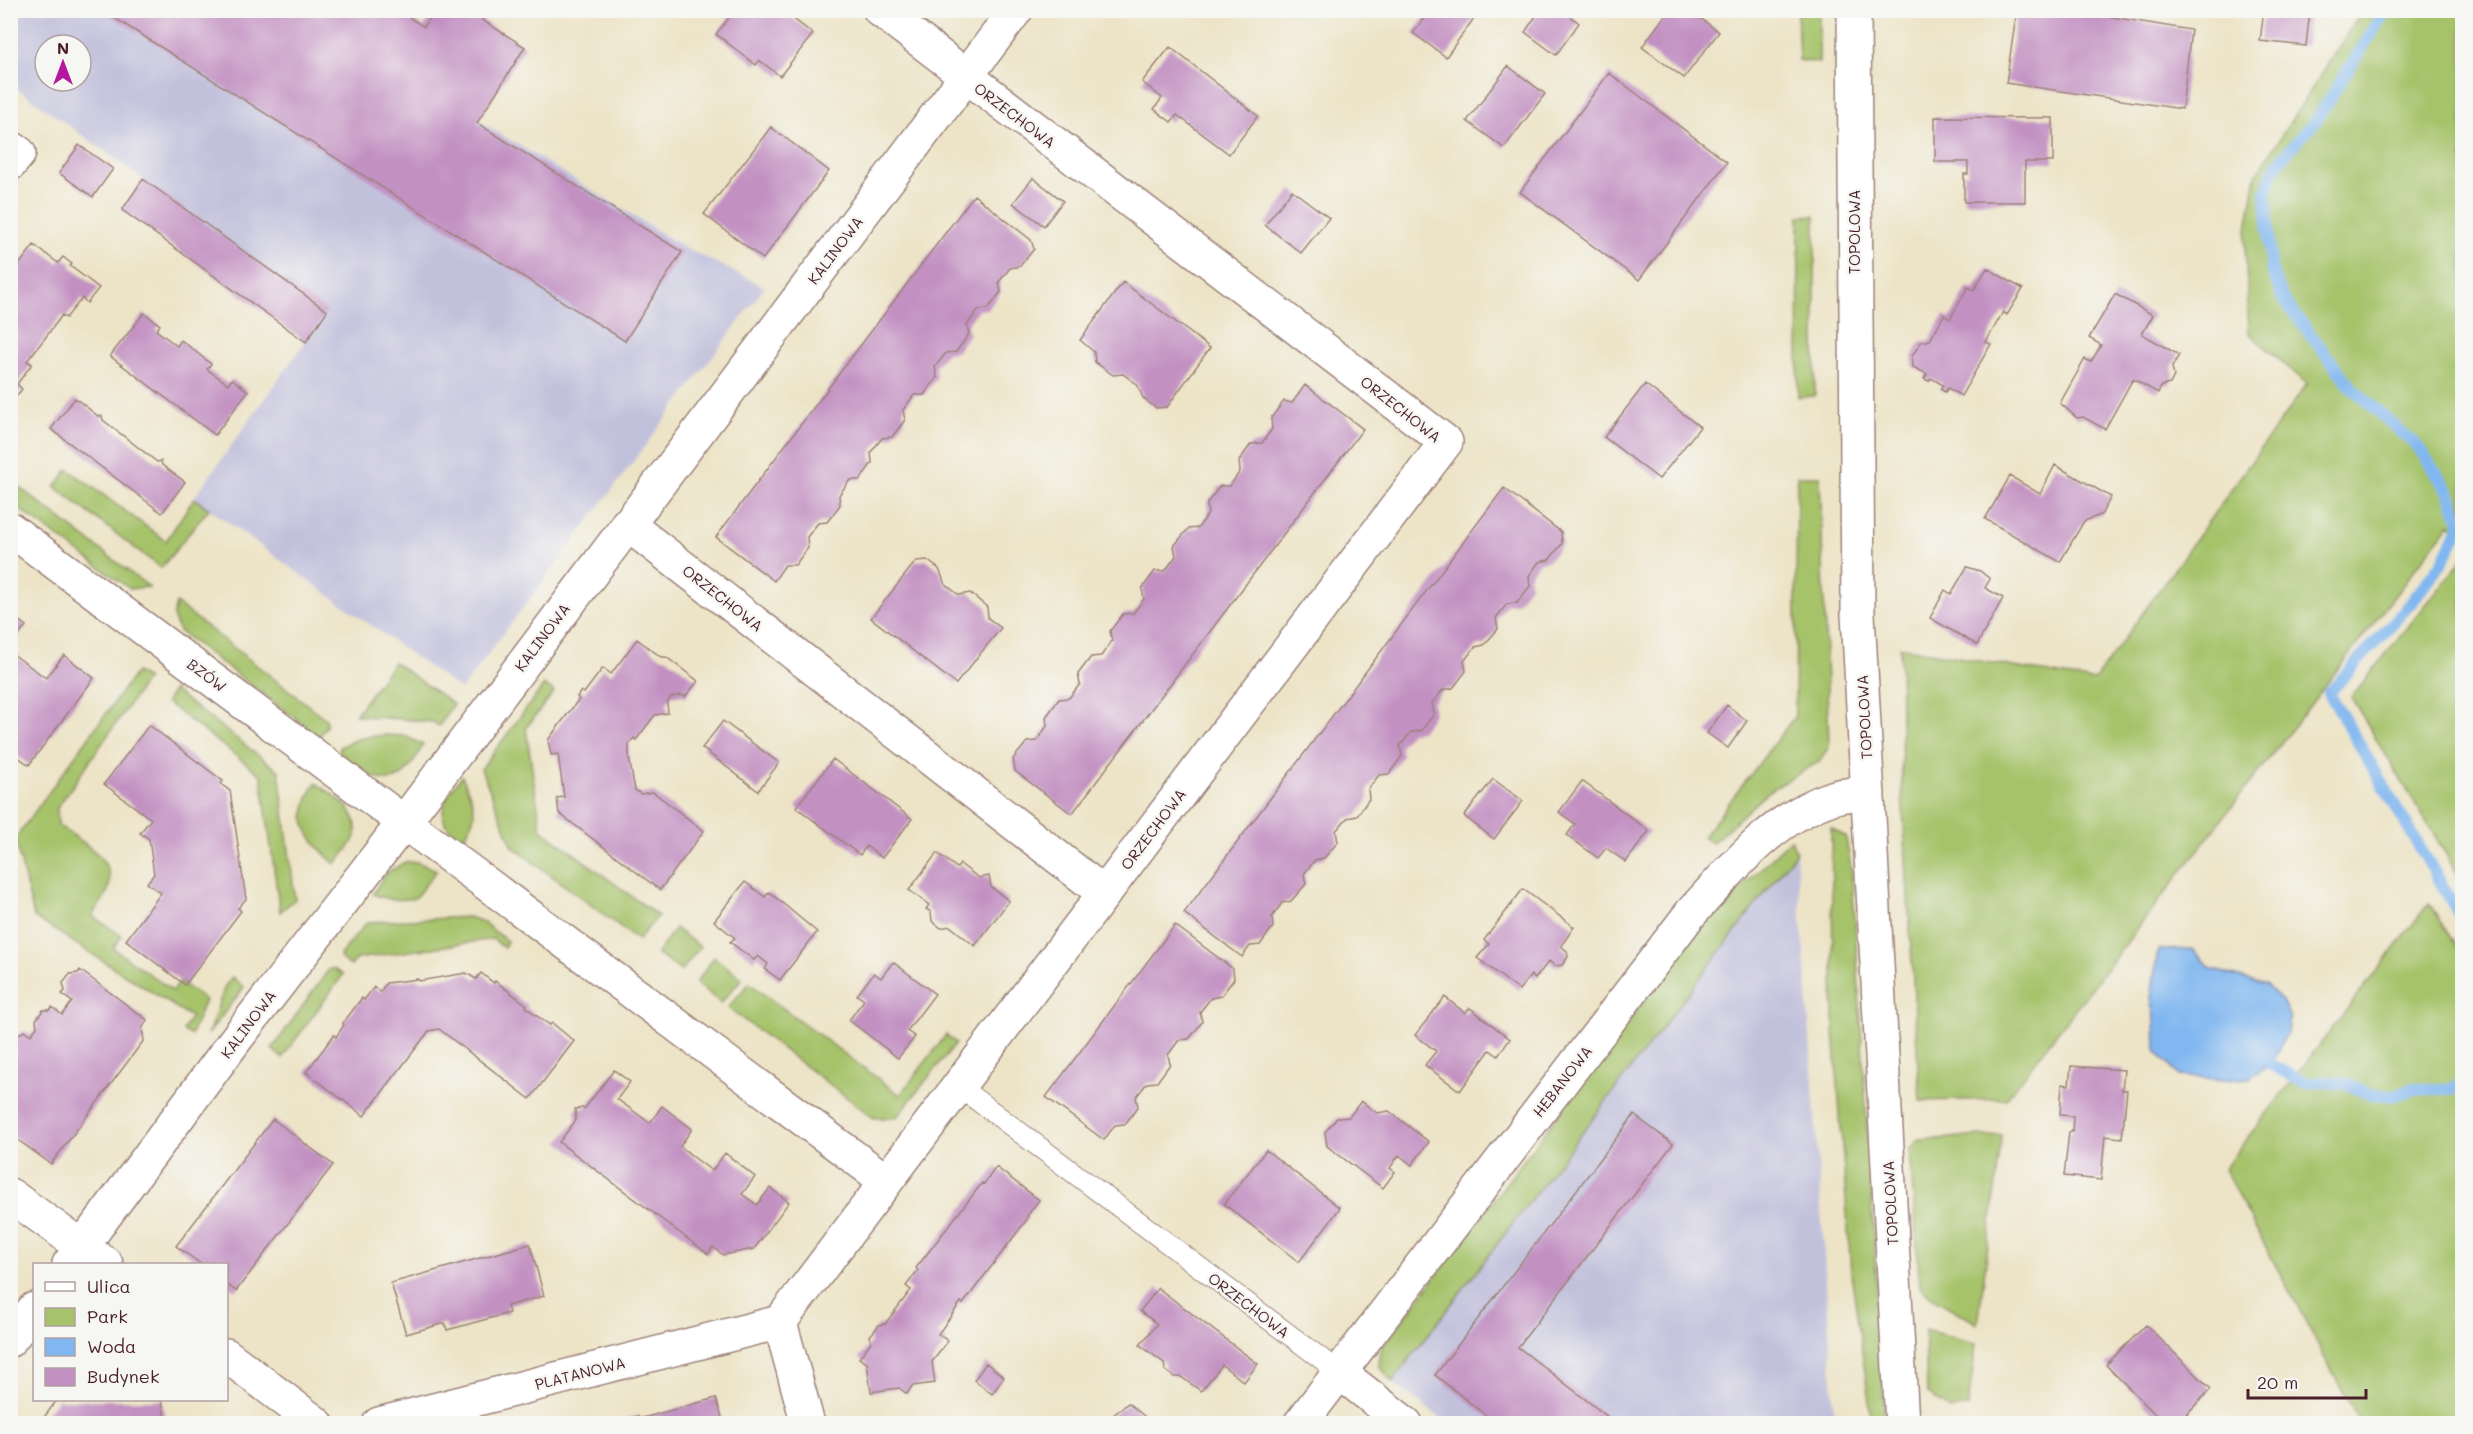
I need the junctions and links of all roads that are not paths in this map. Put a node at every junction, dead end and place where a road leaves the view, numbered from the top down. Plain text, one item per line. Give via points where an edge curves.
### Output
1 (880, 10) edge
2 (1016, 10) edge
3 (1854, 10) edge
4 (966, 77) junction
5 (10, 147) edge
6 (10, 164) edge
7 (627, 524) junction
8 (10, 529) edge
9 (1868, 793) junction
10 (404, 822) junction
11 (1104, 893) junction
12 (958, 1086) junction
13 (886, 1181) junction
14 (10, 1195) edge
15 (86, 1258) edge
16 (33, 1310) edge
17 (780, 1322) junction
18 (10, 1340) edge
19 (228, 1357) edge
20 (1339, 1372) junction
21 (317, 1424) edge
22 (379, 1424) edge
23 (808, 1424) edge
24 (1300, 1424) edge
25 (1406, 1424) edge
26 (1902, 1424) edge

1 - 4 street
2 - 4 street, KALINOWA
3 - 9 street, TOPOLOWA via 1858,614
4 - 7 street, KALINOWA
4 - 11 street, ORZECHOWA via 1446,442
5 - 6 street via 19,153
7 - 10 street, KALINOWA
7 - 11 street, ORZECHOWA
8 - 10 street, BZÓW
9 - 20 street, HEBANOWA via 1833,797 1792,817 1759,840 1691,913
9 - 26 street, TOPOLOWA
10 - 13 street
10 - 15 street, KALINOWA via 236,1039
11 - 12 street, ORZECHOWA
12 - 13 street, ORZECHOWA
12 - 20 lane, ORZECHOWA
13 - 17 street, ORZECHOWA
14 - 15 street
16 - 18 street
17 - 22 street, PLATANOWA
17 - 23 street
19 - 21 street
20 - 24 street, HEBANOWA
20 - 25 street

